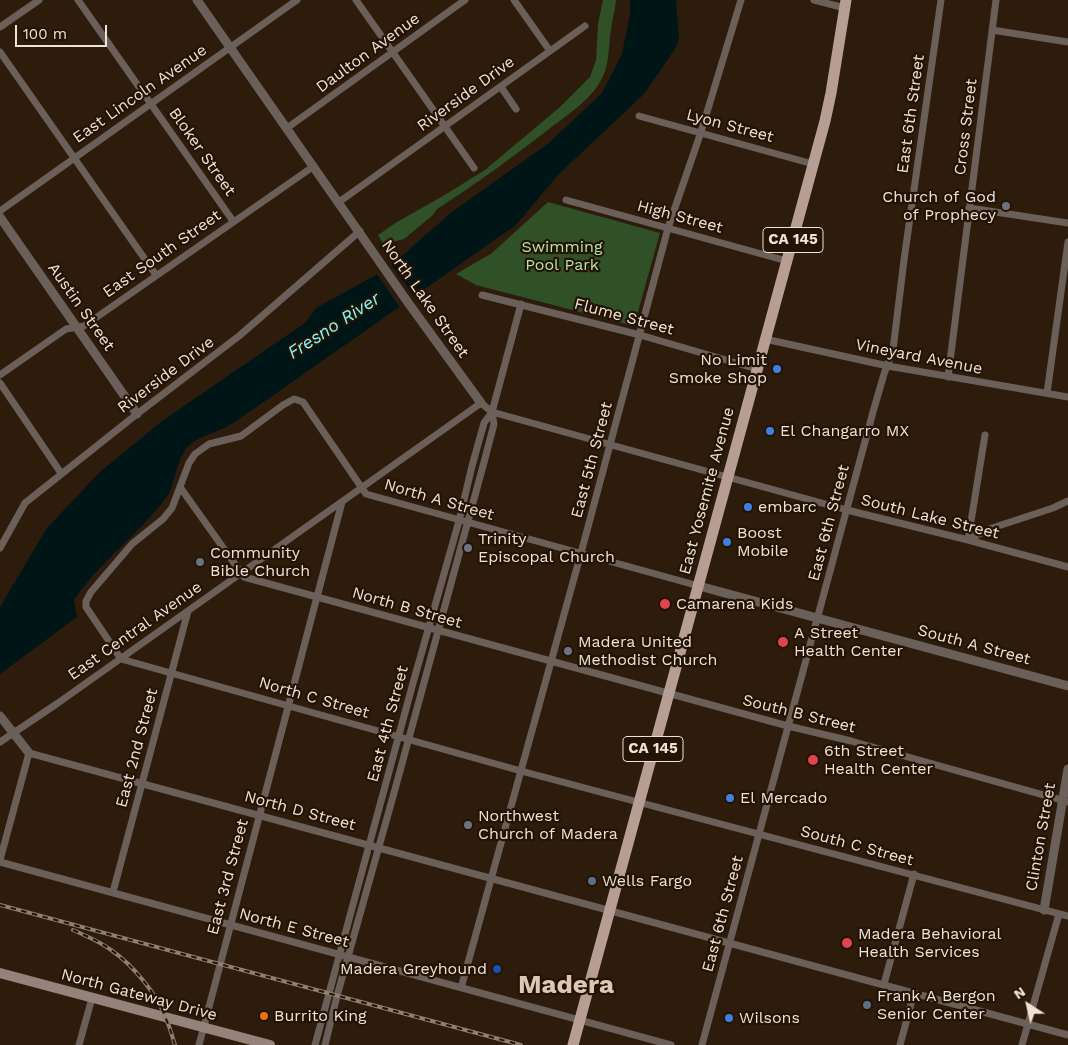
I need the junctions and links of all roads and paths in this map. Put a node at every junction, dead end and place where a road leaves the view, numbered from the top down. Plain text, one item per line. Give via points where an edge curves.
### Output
1 (39, 0) edge
2 (78, 0) edge
3 (197, 0) edge
4 (297, 0) edge
5 (356, 0) edge
6 (465, 0) edge
7 (514, 0) edge
8 (741, 0) edge
9 (814, 0) edge
10 (941, 0) edge
11 (996, 0) edge
12 (845, 4) edge
13 (585, 26) dead end
14 (0, 27) edge
15 (992, 30) junction
16 (1068, 42) edge
17 (230, 47) junction
18 (550, 51) junction
19 (0, 52) edge
20 (392, 52) junction
21 (501, 87) junction
22 (152, 103) junction
23 (516, 109) dead end
24 (638, 116) dead end
25 (445, 127) junction
26 (287, 128) junction
27 (701, 132) junction
28 (74, 158) junction
29 (813, 164) junction
30 (314, 166) junction
31 (474, 168) dead end
32 (566, 200) dead end
33 (339, 202) junction
34 (970, 208) junction
35 (0, 211) edge
36 (0, 217) edge
37 (233, 221) junction
38 (1068, 223) edge
39 (668, 228) junction
40 (360, 231) junction
41 (1068, 242) edge
42 (787, 261) junction
43 (156, 275) junction
44 (482, 295) dead end
45 (521, 304) junction
46 (77, 328) junction
47 (640, 335) junction
48 (765, 339) junction
49 (888, 366) junction
50 (757, 369) junction
51 (0, 375) edge
52 (948, 377) junction
53 (0, 383) edge
54 (1047, 393) junction
55 (1068, 397) edge
56 (481, 404) junction
57 (492, 412) junction
58 (137, 414) junction
59 (985, 435) dead end
60 (610, 445) junction
61 (61, 473) junction
62 (728, 478) junction
63 (180, 487) junction
64 (362, 488) junction
65 (1068, 501) edge
66 (342, 502) junction
67 (847, 510) junction
68 (459, 521) junction
69 (468, 523) junction
70 (968, 540) junction
71 (0, 547) edge
72 (581, 553) junction
73 (1068, 567) edge
74 (241, 573) junction
75 (698, 586) junction
76 (317, 596) junction
77 (188, 611) junction
78 (818, 618) junction
79 (428, 628) junction
80 (439, 631) junction
81 (120, 659) junction
82 (550, 662) junction
83 (171, 673) junction
84 (1068, 686) edge
85 (668, 694) junction
86 (288, 705) junction
87 (0, 716) edge
88 (788, 726) junction
89 (12, 733) junction
90 (399, 737) junction
91 (408, 740) junction
92 (0, 742) edge
93 (29, 753) junction
94 (1068, 769) edge
95 (521, 771) junction
96 (142, 784) junction
97 (1065, 801) edge
98 (639, 802) junction
99 (259, 815) junction
100 (758, 834) junction
101 (370, 846) junction
102 (379, 848) junction
103 (0, 861) edge
104 (914, 874) junction
105 (491, 879) junction
106 (113, 892) junction
107 (1044, 910) junction
108 (609, 911) junction
109 (1059, 914) junction
110 (1068, 916) edge
111 (230, 925) junction
112 (729, 944) junction
113 (340, 955) junction
114 (348, 957) junction
115 (0, 974) edge
116 (884, 984) junction
117 (461, 988) junction
118 (914, 993) junction
119 (92, 998) junction
120 (580, 1021) junction
121 (1028, 1024) junction
122 (203, 1027) junction
123 (1068, 1035) edge
124 (79, 1045) edge
125 (198, 1045) edge
126 (270, 1045) edge
127 (315, 1045) edge
128 (325, 1045) edge
129 (574, 1045) edge
130 (671, 1045) edge
131 (702, 1045) edge
132 (900, 1045) edge
133 (1022, 1045) edge

1 - 14 street
2 - 22 street, Bloker Street
3 - 17 street, North Lake Street
4 - 17 street, East Lincoln Avenue
5 - 20 street
6 - 20 street, Daulton Avenue
7 - 18 street
8 - 27 street, East 5th Street
9 - 12 street
10 - 49 street, East 6th Street via 893,350
11 - 15 street, Cross Street
12 - 29 main road, East Yosemite Avenue / CA 145 via 831,93
13 - 18 street, Riverside Drive
15 - 16 street
15 - 34 street, Cross Street
17 - 22 street, East Lincoln Avenue
17 - 26 street, North Lake Street
18 - 21 street, Riverside Drive
19 - 28 street
20 - 25 street
20 - 26 street, Daulton Avenue
21 - 23 street
21 - 25 street, Riverside Drive
22 - 28 street, East Lincoln Avenue
22 - 37 street, Bloker Street
24 - 27 street, Lyon Street
25 - 31 street
25 - 33 street, Riverside Drive
26 - 30 street, North Lake Street
27 - 29 street, Lyon Street
27 - 39 street, East 5th Street
28 - 35 street, East Lincoln Avenue
28 - 43 street
29 - 42 main road, East Yosemite Avenue / CA 145
30 - 33 street, North Lake Street
30 - 37 street, East South Street
32 - 39 street, High Street
33 - 40 street, North Lake Street
34 - 38 street
34 - 52 street, Cross Street
36 - 46 street, Austin Street
37 - 43 street, East South Street
39 - 42 street, High Street
39 - 47 street, East 5th Street
40 - 56 street, North Lake Street
40 - 58 street, Riverside Drive via 239,336
41 - 54 street
42 - 48 main road, East Yosemite Avenue / CA 145
43 - 46 street, East South Street
44 - 45 street, Flume Street
45 - 47 street, Flume Street
45 - 57 street, East 4th Street
46 - 51 street, East South Street via 66,329
46 - 58 street, Austin Street
47 - 50 street, Flume Street
47 - 60 street, East 5th Street
48 - 49 street, Vineyard Avenue
48 - 50 main road, East Yosemite Avenue / CA 145
49 - 52 street, Vineyard Avenue
49 - 67 street, East 6th Street
50 - 62 main road, East Yosemite Avenue / CA 145
52 - 54 street, Vineyard Avenue
53 - 61 street
54 - 55 street, Vineyard Avenue
56 - 57 street, North Lake Street
56 - 64 street, East Central Avenue
57 - 60 street, North Lake Street
57 - 68 street, East 4th Street via 484,423
57 - 69 street, East 4th Street via 494,424
58 - 61 street, Riverside Drive
59 - 70 street
60 - 62 street, North Lake Street
60 - 72 street, East 5th Street
61 - 71 street, Riverside Drive via 25,502
62 - 67 street, South Lake Street
62 - 75 main road, East Yosemite Avenue / CA 145
63 - 64 street, North A Street via 189,463 201,449 241,436 294,399 303,402
63 - 74 street
63 - 81 street via 164,519 132,544 86,601 89,614
64 - 66 street, East Central Avenue
64 - 68 street, North A Street via 366,494
65 - 70 street via 989,529
66 - 74 street, East Central Avenue
66 - 76 street, East 3rd Street
67 - 70 street, South Lake Street
67 - 78 street, East 6th Street
68 - 69 street, North A Street
68 - 79 street, East 4th Street
69 - 72 street, North A Street
69 - 80 street, East 4th Street
70 - 73 street, South Lake Street
72 - 75 street, North A Street
72 - 82 street, East 5th Street
74 - 76 street, North B Street via 244,577
74 - 77 street, East Central Avenue
75 - 78 street, South A Street
75 - 85 main road, East Yosemite Avenue / CA 145
76 - 79 street, North B Street
76 - 86 street, East 3rd Street
77 - 81 street, East Central Avenue
77 - 83 street, East 2nd Street
78 - 84 street, South A Street
78 - 88 street, East 6th Street
79 - 80 street, North B Street
79 - 90 street, East 4th Street
80 - 82 street, North B Street
80 - 91 street, East 4th Street
81 - 83 street, North C Street
81 - 89 street, East Central Avenue
82 - 85 street, North B Street
82 - 95 street, East 5th Street
83 - 86 street, North C Street
83 - 96 street, East 2nd Street
85 - 88 street, South B Street
85 - 98 main road, East Yosemite Avenue / CA 145
86 - 90 street, North C Street
86 - 99 street, East 3rd Street
87 - 89 street
88 - 97 street, South B Street
88 - 100 street, East 6th Street
89 - 92 street, East Central Avenue
89 - 93 street
90 - 91 street, North C Street
90 - 101 street, East 4th Street
91 - 95 street, North C Street
91 - 102 street, East 4th Street
93 - 96 street, North D Street
93 - 103 street
94 - 97 street, Clinton Street
95 - 98 street, North C Street
95 - 105 street, East 5th Street
96 - 99 street, North D Street
96 - 106 street, East 2nd Street
97 - 107 street, Clinton Street
98 - 100 street, South C Street
98 - 108 main road, East Yosemite Avenue / CA 145
99 - 101 street, North D Street
99 - 111 street, East 3rd Street
100 - 104 street, South C Street
100 - 112 street, East 6th Street
101 - 102 street, North D Street
101 - 113 street, East 4th Street
102 - 105 street, North D Street
102 - 114 street, East 4th Street
103 - 106 street, North E Street
104 - 107 street, South C Street
104 - 116 street
105 - 108 street, North D Street
105 - 117 street, East 5th Street
106 - 111 street, North E Street
107 - 109 street, South C Street
108 - 112 street, North D Street
108 - 120 main road, East Yosemite Avenue / CA 145
109 - 110 street, South C Street
109 - 121 street
111 - 113 street, North E Street
111 - 122 street, East 3rd Street
112 - 116 street, North D Street
112 - 131 street, East 6th Street
113 - 114 street, North E Street
113 - 127 street, East 4th Street
114 - 117 street, North E Street
114 - 128 street, East 4th Street
115 - 119 main road, North Gateway Drive
116 - 118 street, North D Street
117 - 120 street, North E Street
118 - 121 street, North D Street
118 - 132 street
119 - 122 main road, North Gateway Drive
119 - 124 street
120 - 129 main road, East Yosemite Avenue / CA 145
120 - 130 street, North E Street
121 - 123 street, North D Street
121 - 133 street
122 - 125 street, East 3rd Street
122 - 126 main road, North Gateway Drive

